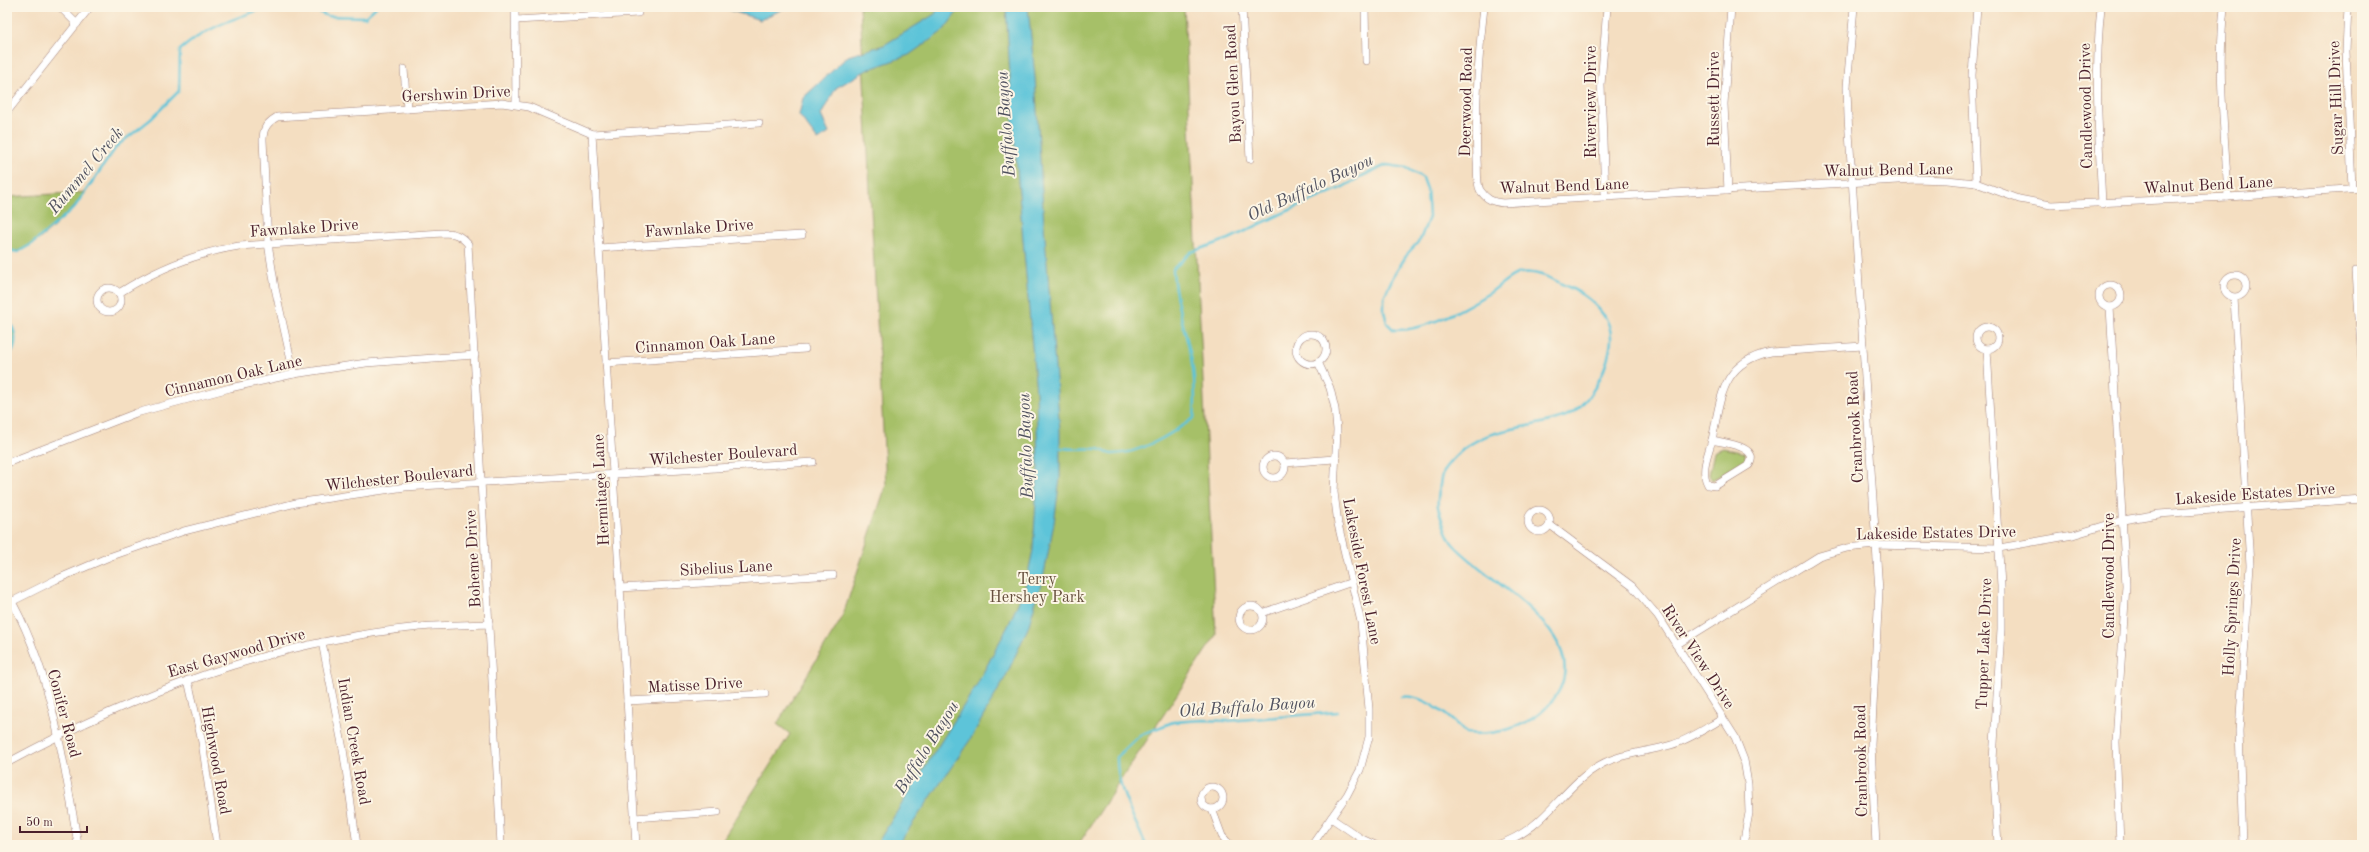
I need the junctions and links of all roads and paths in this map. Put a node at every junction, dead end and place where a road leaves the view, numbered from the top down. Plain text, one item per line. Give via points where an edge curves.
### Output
1 (60, 7) edge
2 (90, 7) edge
3 (515, 7) edge
4 (1242, 7) edge
5 (1365, 7) edge
6 (1484, 7) edge
7 (1607, 7) edge
8 (1731, 7) edge
9 (1854, 7) edge
10 (1977, 7) edge
11 (2101, 7) edge
12 (2224, 7) edge
13 (2348, 7) edge
14 (638, 13) dead end
15 (516, 20) junction
16 (77, 24) junction
17 (1366, 61) dead end
18 (404, 69) dead end
19 (516, 104) junction
20 (407, 109) junction
21 (7, 112) edge
22 (759, 123) dead end
23 (592, 134) junction
24 (1250, 159) dead end
25 (1852, 183) junction
26 (1976, 183) junction
27 (2352, 188) junction
28 (2362, 188) edge
29 (1728, 191) junction
30 (1484, 196) joint
31 (2228, 197) junction
32 (1605, 198) junction
33 (2102, 204) junction
34 (802, 235) dead end
35 (268, 243) junction
36 (599, 248) junction
37 (2356, 271) dead end
38 (471, 272) joint
39 (119, 293) dead end
40 (2234, 298) dead end
41 (2110, 307) dead end
42 (1863, 346) junction
43 (805, 349) dead end
44 (1987, 349) dead end
45 (475, 355) junction
46 (1318, 362) junction
47 (2362, 362) edge
48 (606, 363) junction
49 (294, 374) junction
50 (1712, 440) junction
51 (1334, 459) junction
52 (813, 462) dead end
53 (7, 463) edge
54 (1285, 464) dead end
55 (613, 475) junction
56 (482, 482) junction
57 (2362, 499) edge
58 (2247, 507) junction
59 (2123, 520) junction
60 (1550, 525) dead end
61 (1875, 545) junction
62 (1999, 548) junction
63 (833, 575) dead end
64 (1352, 582) junction
65 (620, 588) junction
66 (7, 593) edge
67 (9, 602) edge
68 (1262, 613) dead end
69 (489, 624) junction
70 (322, 642) junction
71 (1676, 645) junction
72 (188, 680) junction
73 (764, 694) dead end
74 (627, 702) junction
75 (1722, 719) junction
76 (59, 735) junction
77 (7, 763) edge
78 (1212, 809) dead end
79 (718, 812) dead end
80 (634, 818) junction
81 (1331, 818) junction
82 (78, 845) edge
83 (217, 845) edge
84 (357, 845) edge
85 (501, 845) edge
86 (636, 845) edge
87 (1230, 845) edge
88 (1312, 845) edge
89 (1375, 845) edge
90 (1497, 845) edge
91 (1743, 845) edge
92 (1876, 845) edge
93 (1998, 845) edge
94 (2120, 845) edge
95 (2243, 845) edge

1 - 16 street
2 - 16 street
3 - 15 street
4 - 24 street, Bayou Glen Road
5 - 17 street
6 - 30 street, Deerwood Road via 1476,91 1479,188
7 - 32 street, Riverview Drive via 1601,85
8 - 29 street, Russett Drive via 1724,104
9 - 25 street, Cranbrook Road via 1846,87
10 - 26 street via 1972,76
11 - 33 street, Candlewood Drive via 2097,45 2097,92
12 - 31 street via 2221,33
13 - 27 street, Sugar Hill Drive via 2346,51
14 - 15 street
15 - 19 street
16 - 21 street
18 - 20 street
19 - 20 street, Gershwin Drive
19 - 23 street, Gershwin Drive
20 - 35 street, Gershwin Drive via 284,116 269,121 263,130 262,140
22 - 23 street, Gershwin Drive
23 - 36 street, Hermitage Lane
25 - 26 street, Walnut Bend Lane via 1915,179
25 - 29 street, Walnut Bend Lane
25 - 42 street, Cranbrook Road
26 - 33 street, Walnut Bend Lane via 2019,198 2051,205
27 - 28 street, Walnut Bend Lane
27 - 31 street, Walnut Bend Lane
29 - 32 street, Walnut Bend Lane
30 - 32 street, Walnut Bend Lane via 1492,202 1503,203
31 - 33 street, Walnut Bend Lane
34 - 36 street, Fawnlake Drive
35 - 38 street, Fawnlake Drive via 454,233 468,244
35 - 39 street, Fawnlake Drive via 211,250 142,278
35 - 49 street
36 - 48 street, Hermitage Lane
37 - 47 street
38 - 45 street, Boheme Drive
40 - 58 street, Holly Springs Drive
41 - 59 street, Candlewood Drive
42 - 50 street via 1770,352 1756,355 1743,362 1732,372 1724,386
42 - 61 street, Cranbrook Road
43 - 48 street, Cinnamon Oak Lane
44 - 62 street, Tupper Lake Drive
45 - 49 street, Cinnamon Oak Lane via 366,363
45 - 56 street, Boheme Drive
46 - 46 street via 1311,364 1299,358 1296,346 1304,335 1316,335 1324,342 1324,354
46 - 51 street, Lakeside Forest Lane via 1330,388 1335,409 1337,430
48 - 55 street, Hermitage Lane
49 - 53 street, Cinnamon Oak Lane via 191,397 136,413
50 - 50 street via 1704,478 1708,485 1715,486 1749,465 1752,460 1747,449
51 - 54 street
51 - 64 street, Lakeside Forest Lane via 1334,492 1338,524
52 - 55 street, Wilchester Boulevard
55 - 56 street, Wilchester Boulevard
55 - 65 street, Hermitage Lane
56 - 67 street, Wilchester Boulevard via 356,493 253,513 184,531 109,557
56 - 69 street, Boheme Drive
57 - 58 street, Lakeside Estates Drive
58 - 59 street, Lakeside Estates Drive via 2187,511
58 - 95 street, Holly Springs Drive via 2250,572 2239,731
59 - 62 street, Lakeside Estates Drive via 2073,535
59 - 94 street, Candlewood Drive via 2126,585 2116,742
60 - 71 street, River View Drive via 1632,586 1658,616
61 - 62 street, Lakeside Estates Drive
61 - 71 street, Lakeside Estates Drive via 1847,548 1819,556
61 - 92 street, Cranbrook Road via 1879,591 1871,745
62 - 93 street, Tupper Lake Drive via 2001,630 1993,760
63 - 65 street, Sibelius Lane
64 - 68 street
64 - 81 street, Lakeside Forest Lane via 1361,622 1369,737 1360,770
65 - 74 street, Hermitage Lane
66 - 67 street, Conifer Road
67 - 76 street, Conifer Road via 31,645
69 - 70 street, East Gaywood Drive via 421,627
69 - 85 street, Boheme Drive
70 - 72 street, East Gaywood Drive via 272,653
70 - 84 street, Indian Creek Road via 344,749
71 - 75 street, River View Drive
72 - 76 street, East Gaywood Drive via 119,706
72 - 83 street, Highwood Road via 202,742
73 - 74 street, Matisse Drive
74 - 80 street, Hermitage Lane
75 - 90 street via 1671,745 1642,750 1600,765 1527,831 1513,840
75 - 91 street, River View Drive via 1735,737 1744,760 1749,812
76 - 77 street, East Gaywood Drive
76 - 82 street, Conifer Road
78 - 87 street via 1222,836
79 - 80 street
80 - 86 street, Hermitage Lane
81 - 88 street, Lakeside Forest Lane
81 - 89 street

